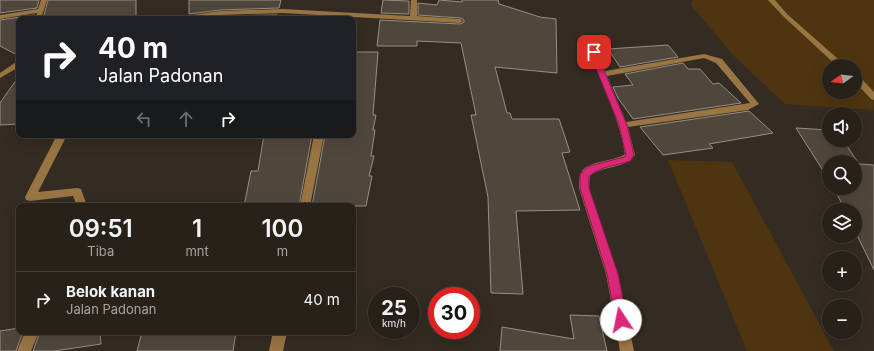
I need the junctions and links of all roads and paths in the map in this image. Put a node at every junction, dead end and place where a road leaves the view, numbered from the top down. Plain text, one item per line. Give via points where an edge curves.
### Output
1 (44, 0) edge
2 (414, 0) edge
3 (771, 0) edge
4 (41, 10) junction
5 (39, 16) edge
6 (200, 16) edge
7 (0, 17) edge
8 (413, 19) junction
9 (460, 21) dead end
10 (592, 43) dead end
11 (834, 59) edge
12 (16, 66) edge
13 (602, 74) junction
14 (0, 76) edge
15 (862, 84) edge
16 (874, 97) edge
17 (623, 125) junction
18 (60, 138) edge
19 (318, 138) edge
20 (81, 203) edge
21 (306, 203) edge
22 (31, 335) edge
23 (279, 335) edge
24 (24, 351) edge
25 (276, 351) edge
26 (627, 351) edge

1 - 4 street
2 - 8 street
3 - 11 street
4 - 5 street
4 - 7 street
6 - 8 street via 283,11
8 - 9 street
10 - 13 street
12 - 14 street
13 - 17 street
13 - 17 street via 704,56 722,64 755,104
15 - 16 street
17 - 26 street via 630,155 627,159 604,164 585,174 584,188 612,274
18 - 20 street via 30,197 77,192
19 - 21 street
22 - 24 street
23 - 25 street

